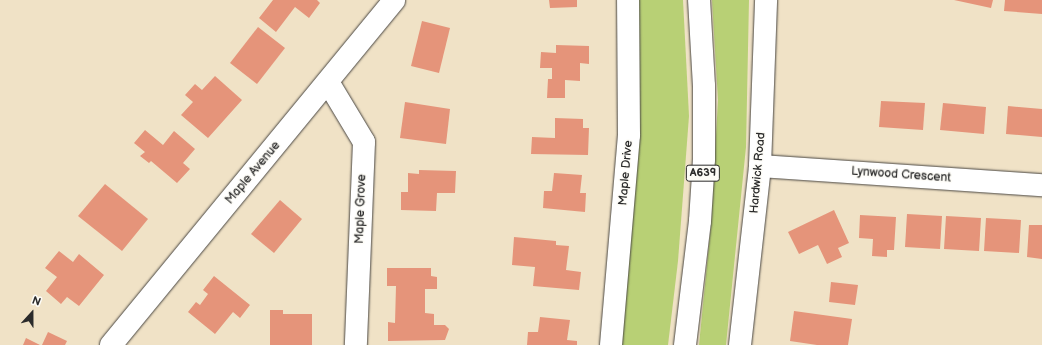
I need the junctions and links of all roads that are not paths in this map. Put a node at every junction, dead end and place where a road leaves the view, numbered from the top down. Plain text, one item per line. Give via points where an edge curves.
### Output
1 (394, 0) edge
2 (628, 0) edge
3 (699, 0) edge
4 (766, 0) edge
5 (328, 82) junction
6 (760, 166) junction
7 (1042, 185) edge
8 (111, 345) edge
9 (356, 345) edge
10 (611, 345) edge
11 (685, 345) edge
12 (740, 345) edge

1 - 5 street, Maple Avenue
2 - 10 street, Maple Drive via 630,135
3 - 11 street, A639 via 704,86 704,159 700,221
4 - 6 street, Hardwick Road
5 - 8 street, Maple Avenue
5 - 9 street, Maple Grove via 364,142
6 - 7 street, Lynwood Crescent
6 - 12 street, Hardwick Road

